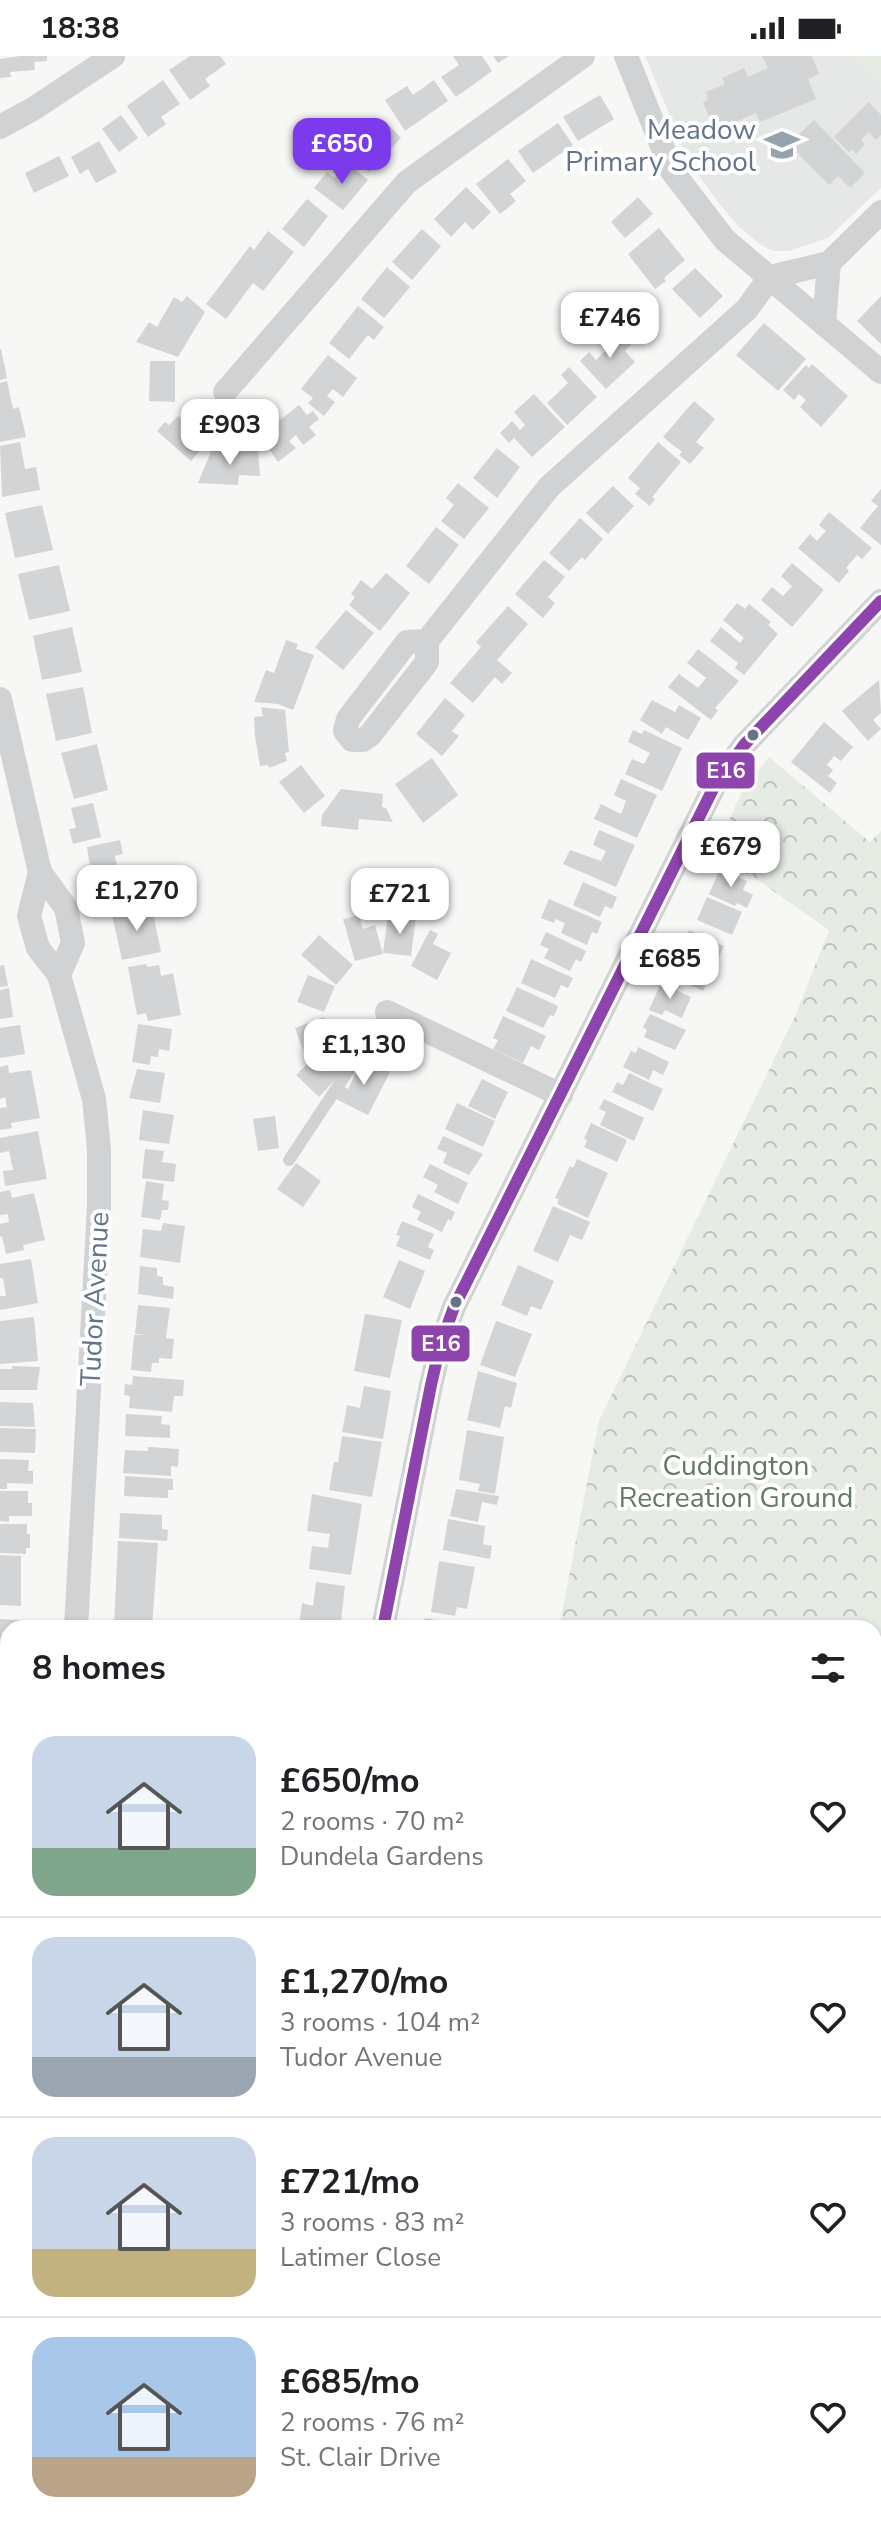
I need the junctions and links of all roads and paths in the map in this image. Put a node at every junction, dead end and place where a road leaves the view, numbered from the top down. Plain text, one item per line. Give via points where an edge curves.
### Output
1 (113, 56) edge
2 (583, 56) edge
3 (626, 56) edge
4 (0, 127) edge
5 (881, 212) edge
6 (829, 263) junction
7 (770, 277) junction
8 (824, 324) junction
9 (881, 372) edge
10 (225, 392) dead end
11 (881, 601) edge
12 (427, 641) dead end
13 (0, 699) edge
14 (40, 872) junction
15 (59, 975) junction
16 (387, 1012) joint
17 (561, 1095) junction
18 (289, 1160) dead end
19 (76, 1620) edge
20 (385, 1620) edge

1 - 4 street
2 - 10 street via 407,182
3 - 7 street via 672,171 725,240
5 - 6 street
6 - 7 street
6 - 8 street
7 - 8 street
7 - 12 street via 747,309 549,487
8 - 9 street
11 - 17 street via 744,745 715,785
13 - 14 street, Tudor Avenue
14 - 15 street, Tudor Avenue via 29,916 38,948
14 - 15 street, Tudor Avenue via 66,908 73,943
15 - 19 street, Tudor Avenue via 94,1099 99,1149
16 - 17 street
16 - 18 lane
17 - 20 street via 454,1307 440,1346

